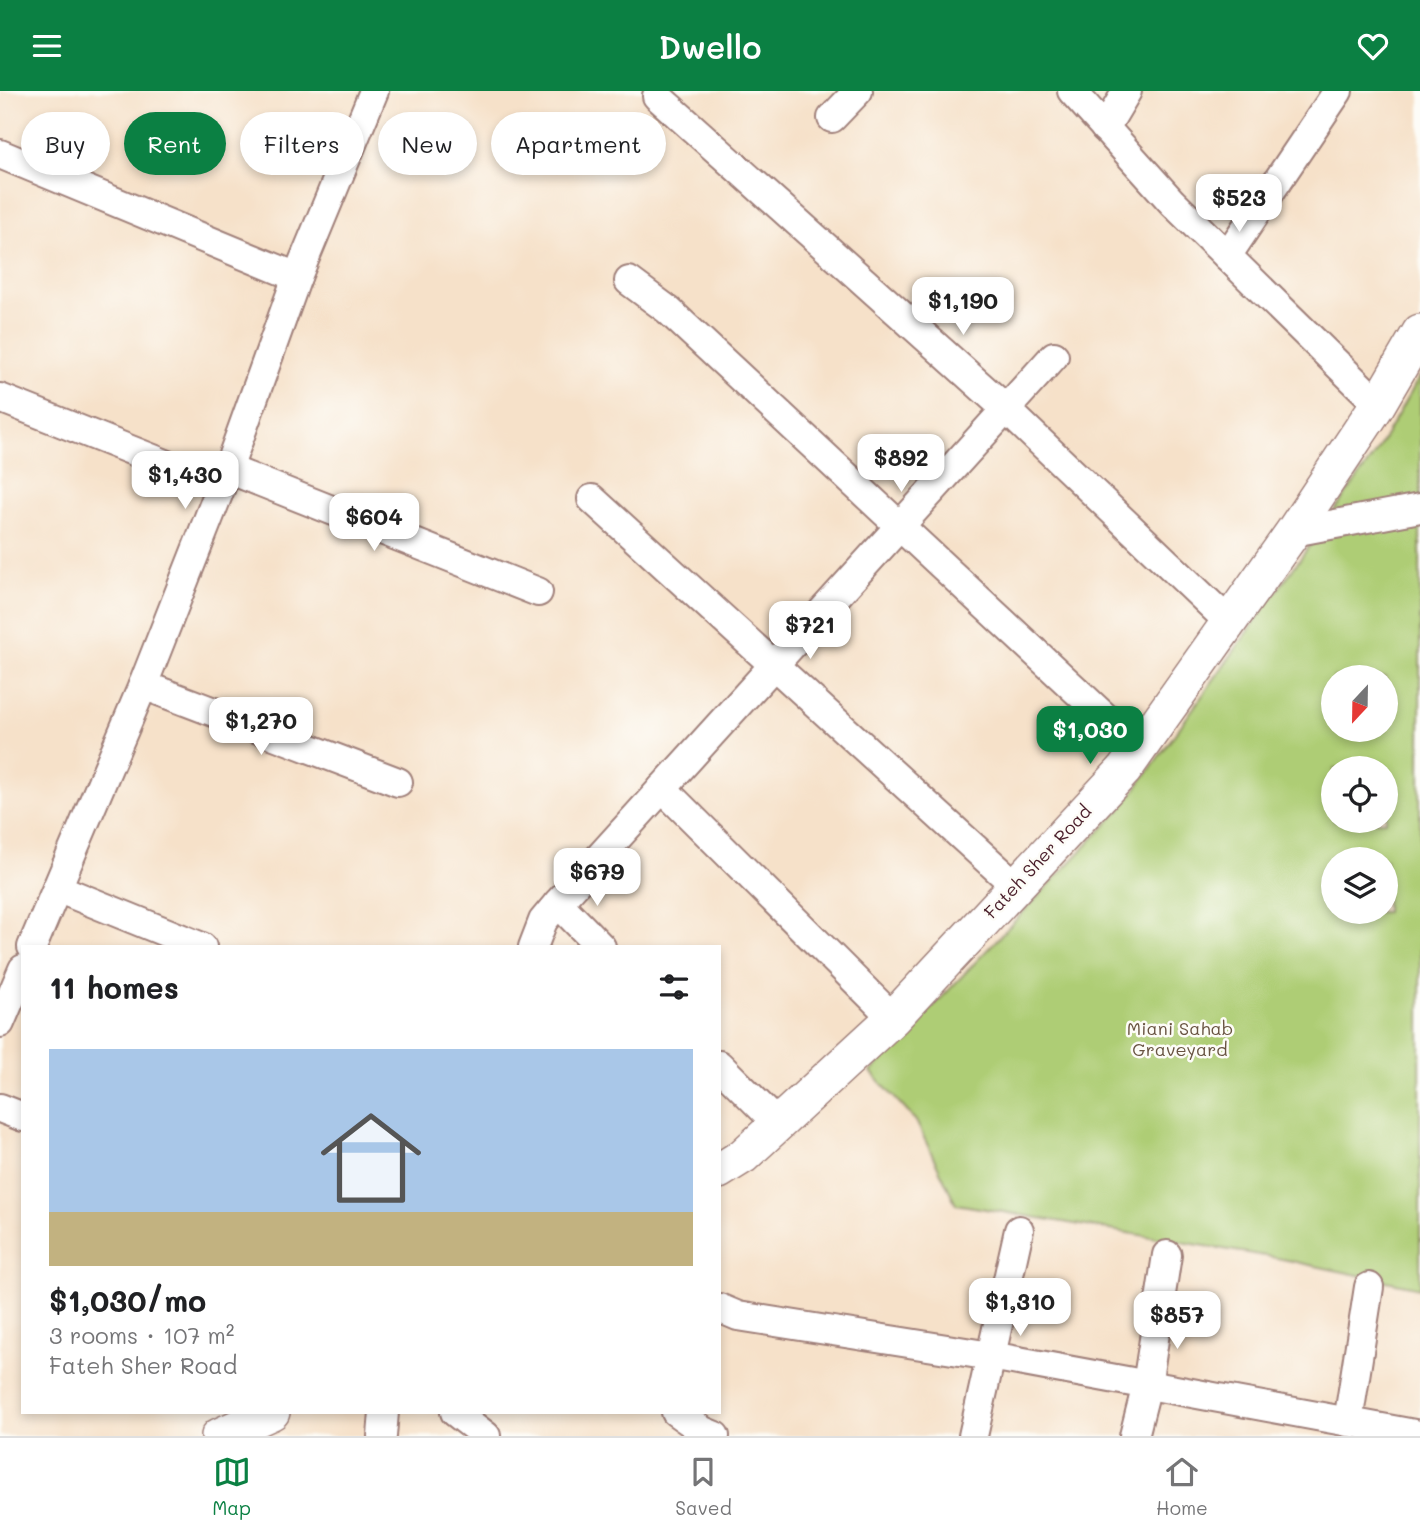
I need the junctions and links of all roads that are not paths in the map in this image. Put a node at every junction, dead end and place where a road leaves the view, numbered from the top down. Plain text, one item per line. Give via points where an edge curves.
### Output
1 (374, 91) edge
2 (858, 91) edge
3 (1072, 91) edge
4 (1127, 91) edge
5 (1338, 91) edge
6 (657, 96) dead end
7 (832, 118) dead end
8 (1105, 128) junction
9 (0, 154) edge
10 (1227, 256) junction
11 (297, 277) junction
12 (629, 281) dead end
13 (1420, 332) edge
14 (1054, 356) dead end
15 (0, 398) edge
16 (1378, 404) junction
17 (1006, 409) junction
18 (224, 477) junction
19 (592, 499) dead end
20 (1420, 508) edge
21 (900, 526) junction
22 (1293, 532) junction
23 (538, 592) dead end
24 (1229, 622) junction
25 (774, 665) junction
26 (143, 685) junction
27 (1139, 749) junction
28 (398, 782) dead end
29 (662, 788) junction
30 (1016, 886) junction
31 (57, 888) junction
32 (558, 903) junction
33 (33, 945) edge
34 (197, 945) edge
35 (534, 945) edge
36 (599, 945) edge
37 (21, 974) edge
38 (893, 1018) junction
39 (0, 1023) edge
40 (721, 1067) edge
41 (0, 1108) edge
42 (21, 1116) edge
43 (778, 1123) junction
44 (721, 1170) edge
45 (1019, 1230) dead end
46 (1167, 1255) dead end
47 (1369, 1287) dead end
48 (721, 1309) edge
49 (991, 1356) junction
50 (1147, 1385) junction
51 (268, 1414) edge
52 (384, 1414) edge
53 (458, 1414) edge
54 (679, 1414) edge
55 (1348, 1422) junction
56 (1420, 1435) edge
57 (219, 1436) edge
58 (382, 1436) edge
59 (486, 1436) edge
60 (715, 1436) edge
61 (973, 1436) edge
62 (1134, 1436) edge

1 - 11 street
2 - 7 street
3 - 8 street
4 - 8 street
5 - 10 street
6 - 17 street
8 - 10 street
9 - 11 street
10 - 16 street
11 - 18 street
12 - 21 street via 668,310
13 - 16 street, Fateh Sher Road
14 - 17 street
15 - 18 street
16 - 22 street, Fateh Sher Road
17 - 21 street
17 - 24 street
18 - 23 street
18 - 26 street
19 - 25 street
20 - 22 street
21 - 25 street
21 - 27 street
22 - 24 street, Fateh Sher Road
24 - 27 street, Fateh Sher Road
25 - 29 street
25 - 30 street
26 - 28 street
26 - 31 street
27 - 30 street, Fateh Sher Road
29 - 32 street
29 - 38 street
30 - 38 street, Fateh Sher Road
31 - 33 street
31 - 34 street
32 - 35 street via 542,921
32 - 36 street
37 - 39 street
38 - 43 street, Fateh Sher Road
40 - 43 street
41 - 42 street
43 - 44 street, Fateh Sher Road
45 - 49 street
46 - 50 street
47 - 55 street
48 - 49 street via 738,1316
49 - 50 street
49 - 61 street
50 - 55 street
50 - 62 street
51 - 57 street
52 - 58 street
53 - 59 street
54 - 60 street
55 - 56 street

